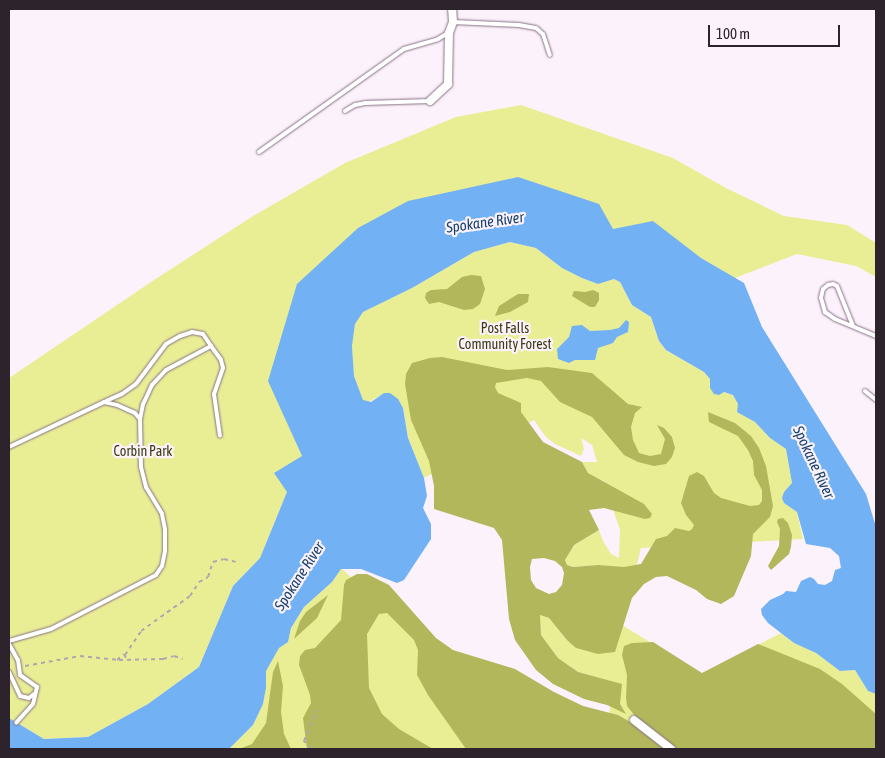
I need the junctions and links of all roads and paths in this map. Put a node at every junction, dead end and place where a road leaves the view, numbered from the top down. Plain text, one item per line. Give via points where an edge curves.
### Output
1 (452, 9) edge
2 (453, 22) junction
3 (449, 33) junction
4 (550, 55) dead end
5 (430, 101) joint
6 (345, 111) dead end
7 (259, 152) dead end
8 (853, 326) junction
9 (876, 336) edge
10 (211, 346) junction
11 (865, 391) dead end
12 (876, 400) edge
13 (104, 402) junction
14 (140, 418) junction
15 (220, 436) dead end
16 (9, 447) edge
17 (240, 563) dead end
18 (9, 642) edge
19 (125, 656) junction
20 (183, 659) dead end
21 (117, 660) junction
22 (127, 660) junction
23 (18, 670) junction
24 (9, 673) edge
25 (34, 694) junction
26 (317, 711) dead end
27 (634, 720) dead end
28 (16, 722) dead end
29 (312, 749) edge
30 (670, 749) edge

1 - 2 street
2 - 3 street
2 - 4 lane via 536,28 543,34
3 - 5 street via 448,84
3 - 7 lane via 397,54
5 - 6 lane via 365,103
8 - 8 lane via 825,312 821,298 823,289 828,285 837,286
8 - 9 lane
10 - 13 lane via 202,334 192,332 180,336 166,344 136,384
10 - 14 lane via 166,370 152,384
10 - 15 lane via 221,360 222,368 214,394
11 - 12 lane
13 - 14 lane via 136,413
13 - 16 lane
14 - 18 lane via 141,467 146,487 162,514 165,529 162,566 156,575 52,629
17 - 19 path via 224,559 213,562 208,577 199,582 190,596 141,631
18 - 23 lane via 18,660
19 - 21 path via 122,654
19 - 22 path
20 - 22 path via 174,656
21 - 22 path
21 - 23 path via 80,656
23 - 24 lane
23 - 25 lane via 22,678 37,686
24 - 25 lane via 20,696 29,698
25 - 28 lane via 33,704
26 - 29 path via 304,741
27 - 30 street

